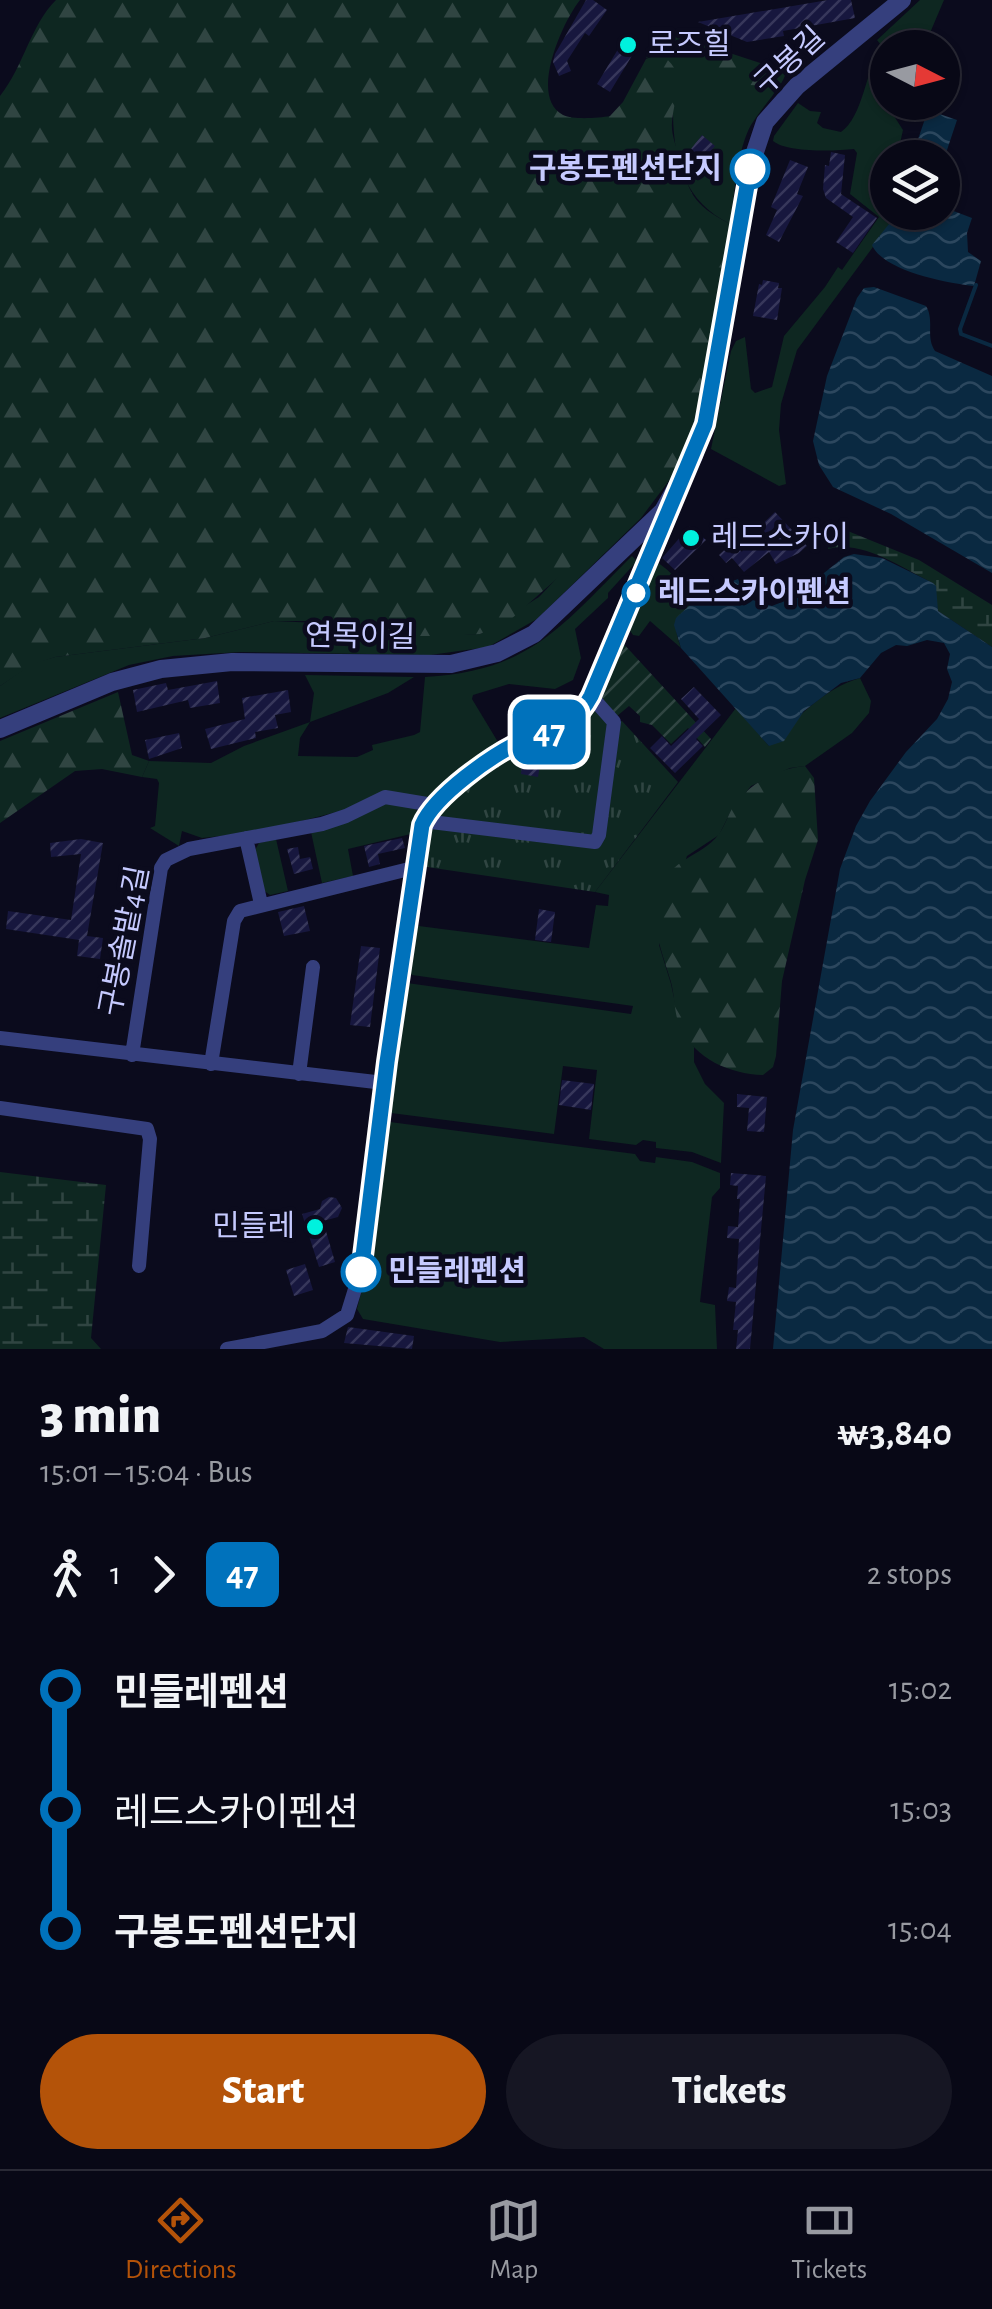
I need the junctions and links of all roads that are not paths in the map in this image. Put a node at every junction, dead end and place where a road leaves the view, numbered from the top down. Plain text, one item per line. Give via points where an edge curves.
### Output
1 (902, 0) edge
2 (670, 502) junction
3 (591, 696) junction
4 (0, 729) edge
5 (432, 806) junction
6 (424, 820) junction
7 (246, 838) junction
8 (413, 868) junction
9 (261, 904) junction
10 (313, 967) dead end
11 (0, 1038) edge
12 (132, 1054) junction
13 (211, 1064) junction
14 (300, 1074) junction
15 (384, 1083) junction
16 (0, 1108) edge
17 (139, 1266) dead end
18 (227, 1349) edge

1 - 2 street, 구봉길 via 797,86 759,135 705,424
2 - 3 street, 구봉길
2 - 4 street, 연목이길 via 544,626 481,658 434,666 177,666 112,682
3 - 5 street, 구봉길 via 567,726 518,742
3 - 6 street via 614,722 596,842
5 - 6 street, 구봉길
5 - 7 street, 구봉솔밭4길 via 385,797 322,824
6 - 8 street, 구봉길
7 - 9 street
7 - 12 street, 구봉솔밭4길 via 199,846 163,863
8 - 9 street
8 - 15 street, 구봉길
9 - 13 street via 240,910 234,921
10 - 14 street
11 - 12 street, 구봉솔밭4길
12 - 13 street, 구봉솔밭4길
13 - 14 street, 구봉솔밭4길
14 - 15 street, 구봉솔밭4길
15 - 18 street, 구봉길 via 364,1260 347,1315 322,1331
16 - 17 street via 147,1128

